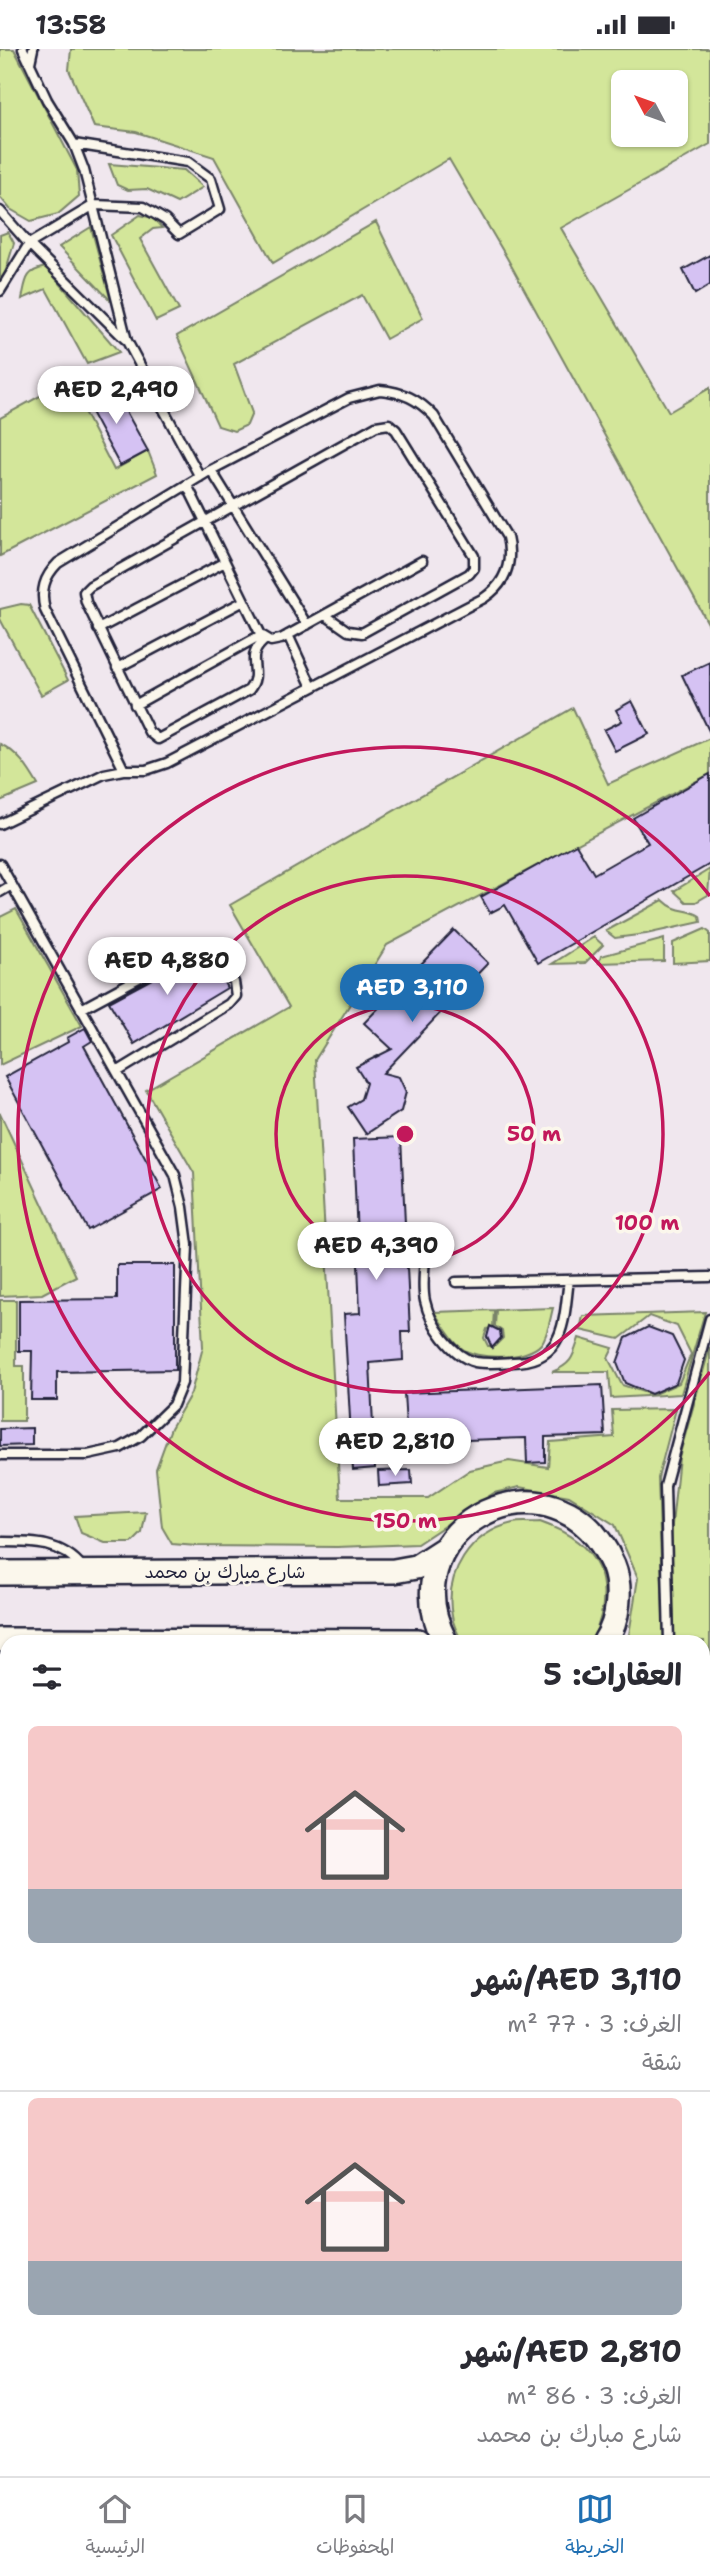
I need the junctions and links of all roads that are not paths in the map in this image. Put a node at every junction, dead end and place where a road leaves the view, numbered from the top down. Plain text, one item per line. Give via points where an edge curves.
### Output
1 (23, 49) edge
2 (33, 49) edge
3 (30, 63) junction
4 (74, 144) junction
5 (94, 205) junction
6 (0, 211) edge
7 (29, 244) junction
8 (0, 291) edge
9 (127, 341) junction
10 (211, 470) junction
11 (200, 477) junction
12 (187, 485) junction
13 (233, 505) junction
14 (205, 521) junction
15 (422, 561) dead end
16 (225, 562) junction
17 (244, 601) junction
18 (325, 615) junction
19 (307, 625) junction
20 (99, 629) junction
21 (288, 635) junction
22 (264, 637) junction
23 (117, 667) junction
24 (312, 687) junction
25 (135, 705) junction
26 (124, 770) junction
27 (0, 824) edge
28 (0, 864) edge
29 (12, 885) junction
30 (0, 892) edge
31 (81, 1009) junction
32 (117, 1072) junction
33 (425, 1258) dead end
34 (710, 1277) edge
35 (569, 1280) junction
36 (456, 1282) dead end
37 (710, 1319) edge
38 (0, 1455) edge
39 (0, 1542) edge
40 (444, 1549) junction
41 (0, 1573) edge
42 (87, 1573) junction
43 (442, 1635) edge
44 (609, 1635) edge
45 (669, 1635) edge

1 - 3 lane
2 - 3 lane
3 - 4 lane
4 - 5 lane
4 - 5 lane via 188,162 211,179 220,209 179,233 143,207
5 - 7 lane
5 - 9 lane
6 - 7 lane
7 - 8 lane
7 - 9 lane
9 - 11 lane
10 - 11 lane
10 - 13 lane
10 - 24 lane via 349,398 395,391 424,405 434,416 507,537 509,567 492,592
11 - 12 lane
12 - 14 lane
12 - 26 lane via 58,563 43,589 45,610
13 - 14 lane
13 - 18 lane via 380,424 396,430 474,556 474,568 362,633 348,631
13 - 19 lane
14 - 16 lane
14 - 20 lane via 86,588 84,597
15 - 18 lane
16 - 17 lane
16 - 20 lane
17 - 22 lane
17 - 23 lane
18 - 19 lane
19 - 21 lane
20 - 23 lane
21 - 22 lane via 276,641
21 - 24 lane
22 - 25 lane
22 - 25 lane via 253,652 255,677 249,690 162,739 150,736
23 - 25 lane
24 - 26 lane via 157,768
26 - 27 lane via 104,774
28 - 29 lane
29 - 30 lane
29 - 31 lane
31 - 32 lane
31 - 32 lane via 202,944 212,947 234,982 236,996 229,1004
32 - 38 lane via 175,1175 183,1207 188,1245 182,1383 173,1405 160,1419 120,1448 88,1455
33 - 35 lane via 423,1289 428,1311 457,1353 474,1361 524,1362 550,1349 560,1333
34 - 35 lane
35 - 36 lane
37 - 45 lane via 665,1486
39 - 42 lane via 47,1544 70,1555
40 - 42 street, شارع مبارك بن محمد via 416,1567 394,1571
40 - 43 street via 432,1600
40 - 44 street via 465,1524 492,1508 523,1502 554,1506 582,1521 604,1544 616,1573 618,1604
41 - 42 street, شارع مبارك بن محمد

